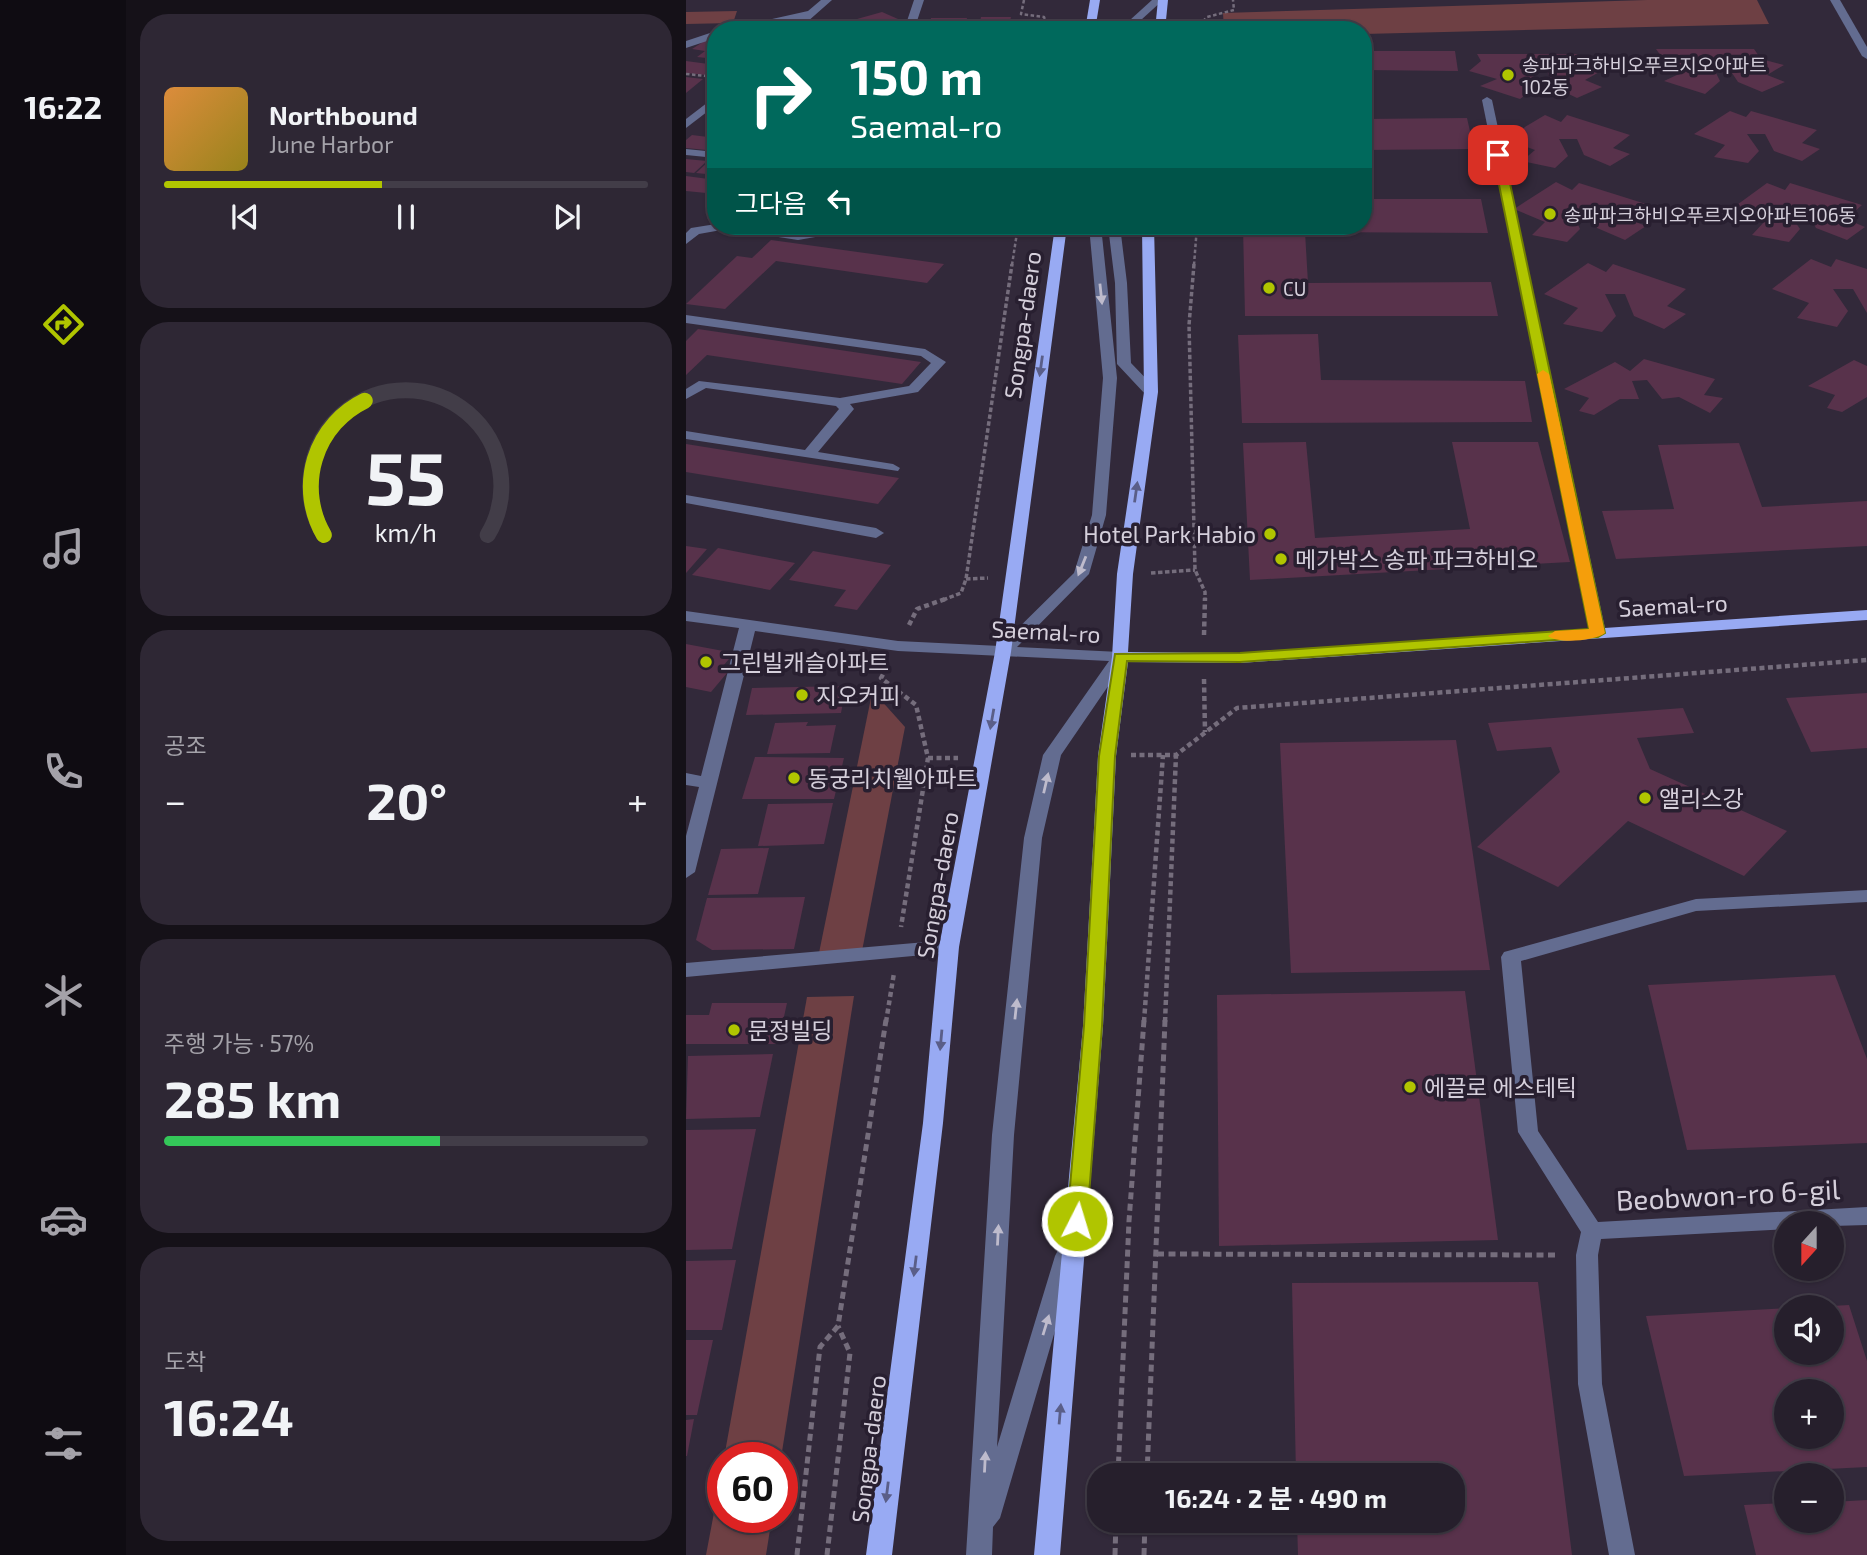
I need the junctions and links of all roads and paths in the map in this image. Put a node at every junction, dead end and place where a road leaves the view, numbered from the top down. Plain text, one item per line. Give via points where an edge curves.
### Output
1 (827, 0) edge
2 (919, 0) edge
3 (1024, 0) edge
4 (1095, 0) edge
5 (1161, 0) edge
6 (1233, 0) edge
7 (1835, 0) edge
8 (810, 14) junction
9 (774, 21) edge
10 (802, 21) edge
11 (912, 21) edge
12 (1046, 21) edge
13 (1092, 21) edge
14 (1135, 21) edge
15 (1160, 21) edge
16 (1199, 21) edge
17 (707, 37) edge
18 (686, 45) edge
19 (1867, 56) edge
20 (686, 74) edge
21 (707, 76) edge
22 (1487, 100) dead end
23 (707, 107) edge
24 (688, 121) edge
25 (686, 152) edge
26 (707, 154) edge
27 (707, 229) edge
28 (795, 235) edge
29 (818, 235) edge
30 (1017, 235) edge
31 (1060, 235) edge
32 (1096, 235) edge
33 (1115, 235) edge
34 (1148, 235) edge
35 (1196, 235) edge
36 (686, 240) edge
37 (686, 318) edge
38 (1151, 392) junction
39 (686, 395) edge
40 (840, 402) junction
41 (686, 435) edge
42 (808, 455) junction
43 (893, 468) dead end
44 (686, 499) edge
45 (876, 533) dead end
46 (1205, 592) dead end
47 (917, 609) dead end
48 (1867, 615) edge
49 (686, 616) edge
50 (748, 626) junction
51 (1598, 633) junction
52 (1003, 652) junction
53 (1120, 657) junction
54 (1867, 660) edge
55 (881, 678) dead end
56 (1163, 755) dead end
57 (686, 779) edge
58 (710, 783) junction
59 (686, 872) edge
60 (1867, 897) edge
61 (949, 947) junction
62 (897, 951) junction
63 (686, 970) edge
64 (1867, 1216) edge
65 (1077, 1221) junction
66 (1592, 1231) junction
67 (1157, 1254) junction
68 (1587, 1255) junction
69 (838, 1326) junction
70 (1119, 1463) edge
71 (1148, 1463) edge
72 (1116, 1533) edge
73 (1145, 1533) edge
74 (980, 1552) edge
75 (797, 1555) edge
76 (827, 1555) edge
77 (879, 1555) edge
78 (1047, 1555) edge
79 (1115, 1555) edge
80 (1144, 1555) edge
81 (1622, 1555) edge

1 - 8 street
2 - 11 street
3 - 12 path via 1021,14
4 - 13 main road
5 - 14 street
5 - 15 main road
6 - 16 path via 1234,10
7 - 19 street
8 - 9 street
8 - 10 street
17 - 18 street
20 - 21 path
22 - 51 street
23 - 24 street
25 - 26 street
27 - 36 street via 695,231
28 - 29 street
30 - 47 path via 966,579 961,593
31 -> 52 main road, Songpa-daero
32 -> 52 street via 1110,378 1099,515 1081,575
33 - 38 street via 1124,364
34 - 38 main road
35 - 46 path via 1189,325 1195,570
37 - 40 street via 925,353 939,362 914,389
53 -> 38 main road via 1125,574
39 - 40 street via 704,384
40 - 42 street via 847,409
41 - 42 street
42 - 43 street
44 - 45 street
48 - 51 main road, Saemal-ro
49 - 50 street, Saemal-ro
50 - 52 street, Saemal-ro via 898,646
50 - 58 street
51 - 53 main road, Saemal-ro via 1240,658
52 - 53 street, Saemal-ro
52 -> 61 main road, Songpa-daero
53 - 65 main road via 1107,756
74 -> 53 street via 1003,1135 1033,838 1052,755
54 - 67 path via 1237,708 1176,755
55 - 62 path via 916,705 928,758
56 - 70 path via 1129,1221
57 - 58 street
58 - 59 street
60 - 66 street via 1696,905 1511,957 1528,1132
61 - 62 street
61 -> 77 main road, Songpa-daero via 933,1123
62 - 63 street
62 - 69 path
64 - 66 street, Beobwon-ro 6-gil
74 -> 65 street
78 -> 65 main road
66 - 68 street
67 - 68 path
67 - 71 path
68 - 81 street via 1590,1384
69 - 75 path via 820,1347
69 - 76 path via 850,1353
72 - 79 path
73 - 80 path

